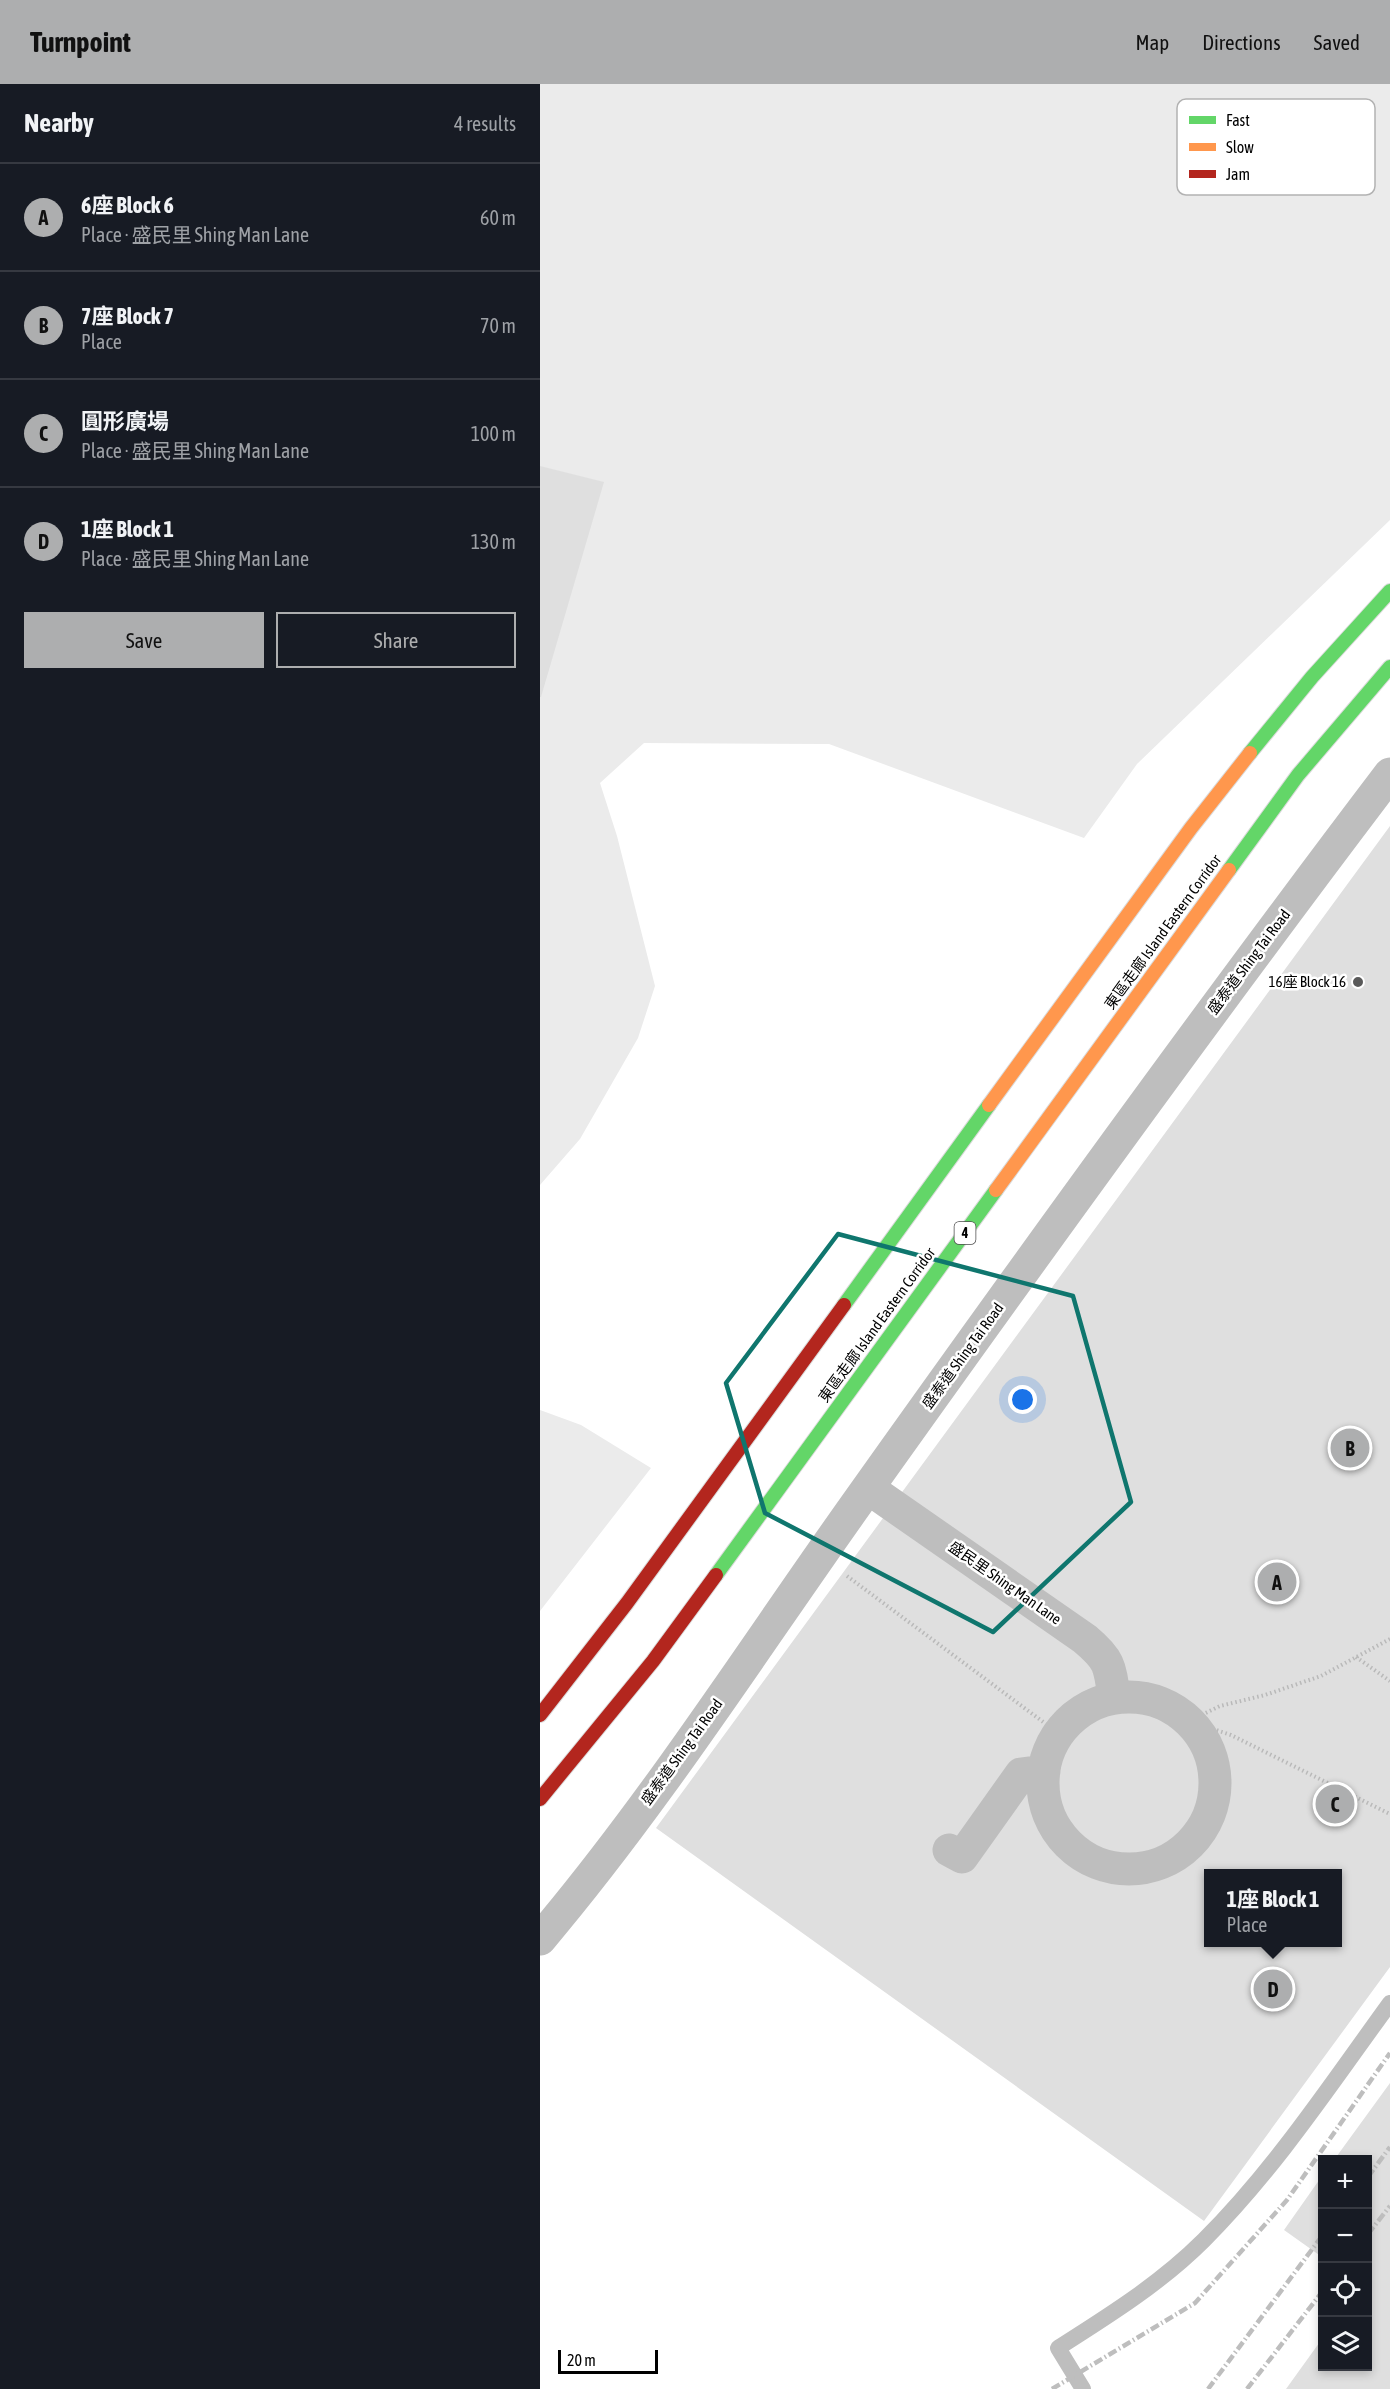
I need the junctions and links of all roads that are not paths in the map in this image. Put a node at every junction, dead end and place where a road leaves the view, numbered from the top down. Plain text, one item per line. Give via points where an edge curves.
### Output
1 (1390, 591) edge
2 (1390, 667) edge
3 (1390, 774) edge
4 (868, 1488) junction
5 (1114, 1698) junction
6 (540, 1715) edge
7 (1044, 1771) junction
8 (540, 1799) edge
9 (950, 1850) dead end
10 (540, 1939) edge
11 (1390, 2003) edge
12 (1083, 2389) edge

1 - 6 highway via 1256,742 627,1603
2 - 8 highway, 東區走廊 Island Eastern Corridor / 4 via 1298,775 653,1661
3 - 4 street, 盛泰道 Shing Tai Road via 1168,1071
4 - 5 street, 盛民里 Shing Man Lane via 1101,1652 1110,1668
4 - 10 street, 盛泰道 Shing Tai Road via 615,1845
5 - 7 street via 1092,1704 1073,1717 1048,1751
5 - 7 street via 1141,1697 1166,1705 1189,1721 1205,1743 1214,1768 1214,1795 1206,1821 1191,1843 1169,1860 1144,1869 1117,1869 1091,1861 1069,1845 1053,1824 1044,1798
7 - 9 street via 1021,1774 962,1857
11 - 12 lane via 1300,2128 1204,2241 1160,2280 1058,2348

